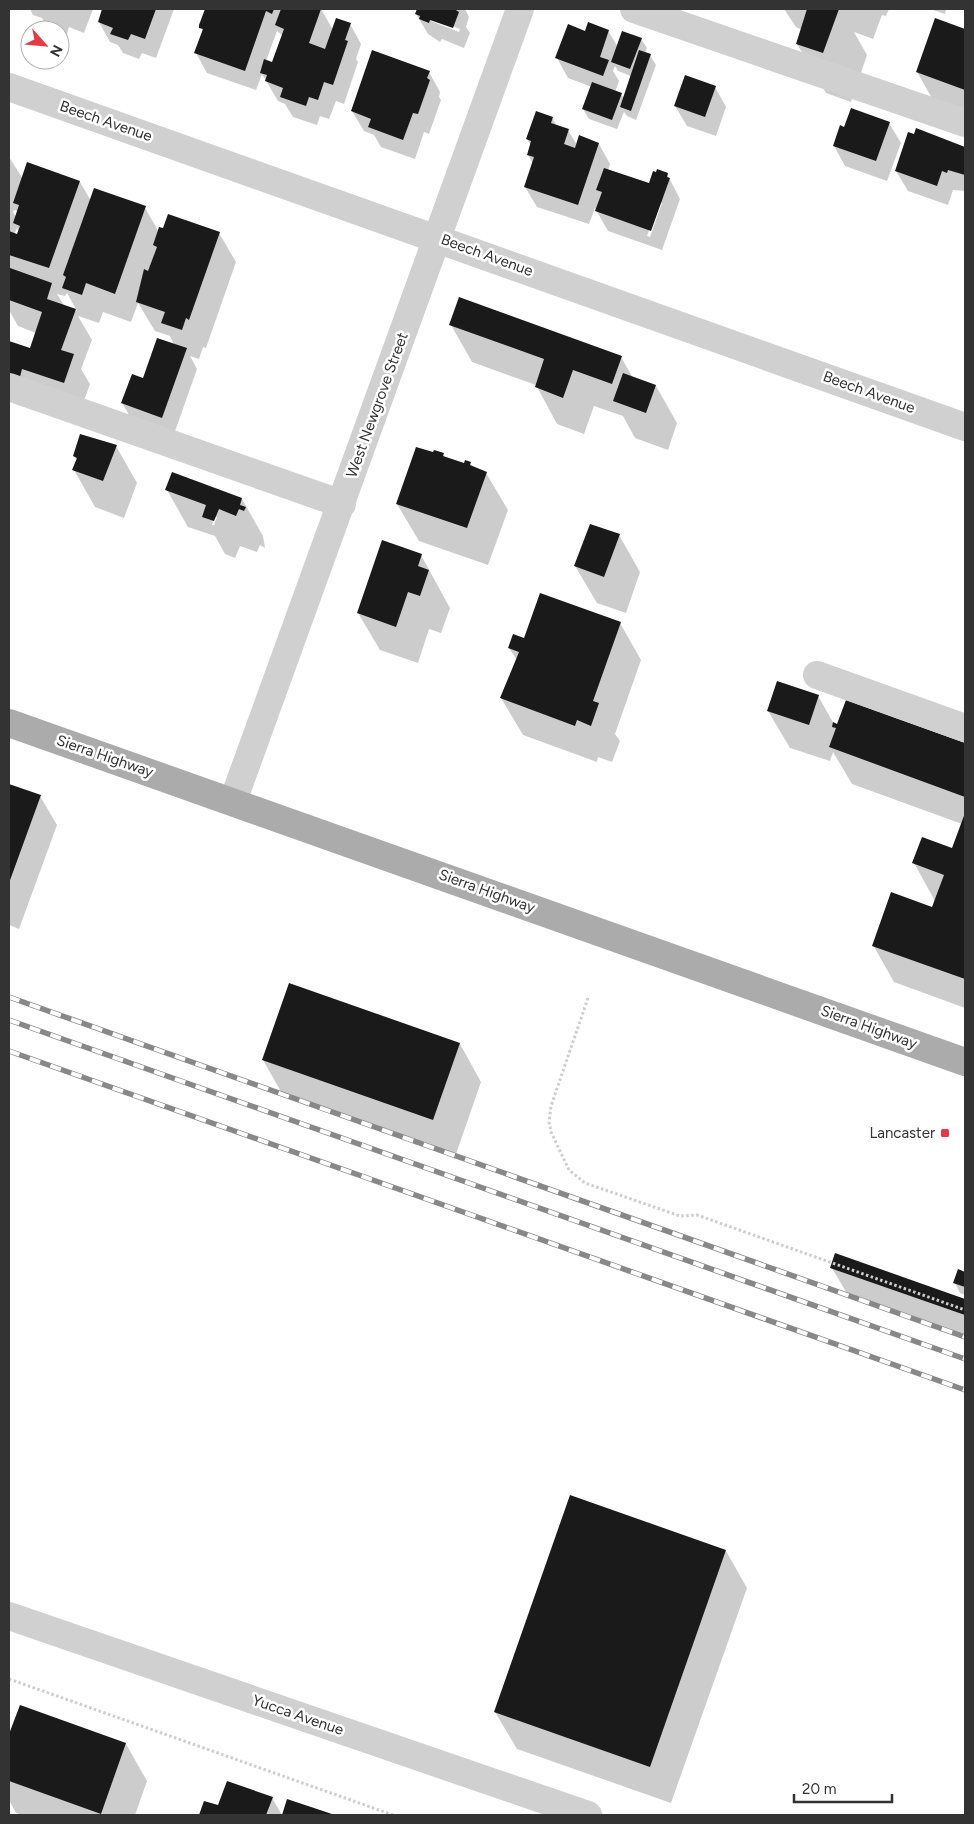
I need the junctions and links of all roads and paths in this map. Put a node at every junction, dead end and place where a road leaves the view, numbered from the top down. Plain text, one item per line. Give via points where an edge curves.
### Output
1 (520, 9) edge
2 (634, 9) edge
3 (9, 87) edge
4 (965, 123) edge
5 (437, 237) junction
6 (9, 386) edge
7 (965, 427) edge
8 (342, 504) junction
9 (817, 675) dead end
10 (9, 723) edge
11 (965, 728) edge
12 (233, 801) junction
13 (588, 998) dead end
14 (965, 1062) edge
15 (965, 1310) edge
16 (9, 1616) edge
17 (9, 1679) edge
18 (393, 1815) edge
19 (588, 1815) edge

1 - 5 street, West Newgrove Street
2 - 4 street
3 - 5 street, Beech Avenue
5 - 7 street, Beech Avenue
5 - 8 street, West Newgrove Street
6 - 8 street
8 - 12 street, West Newgrove Street
9 - 11 street
10 - 12 main road, Sierra Highway
12 - 14 main road, Sierra Highway
13 - 15 path via 551,1106 549,1122 569,1170 585,1182 680,1216 697,1215
16 - 19 street, Yucca Avenue
17 - 18 path

